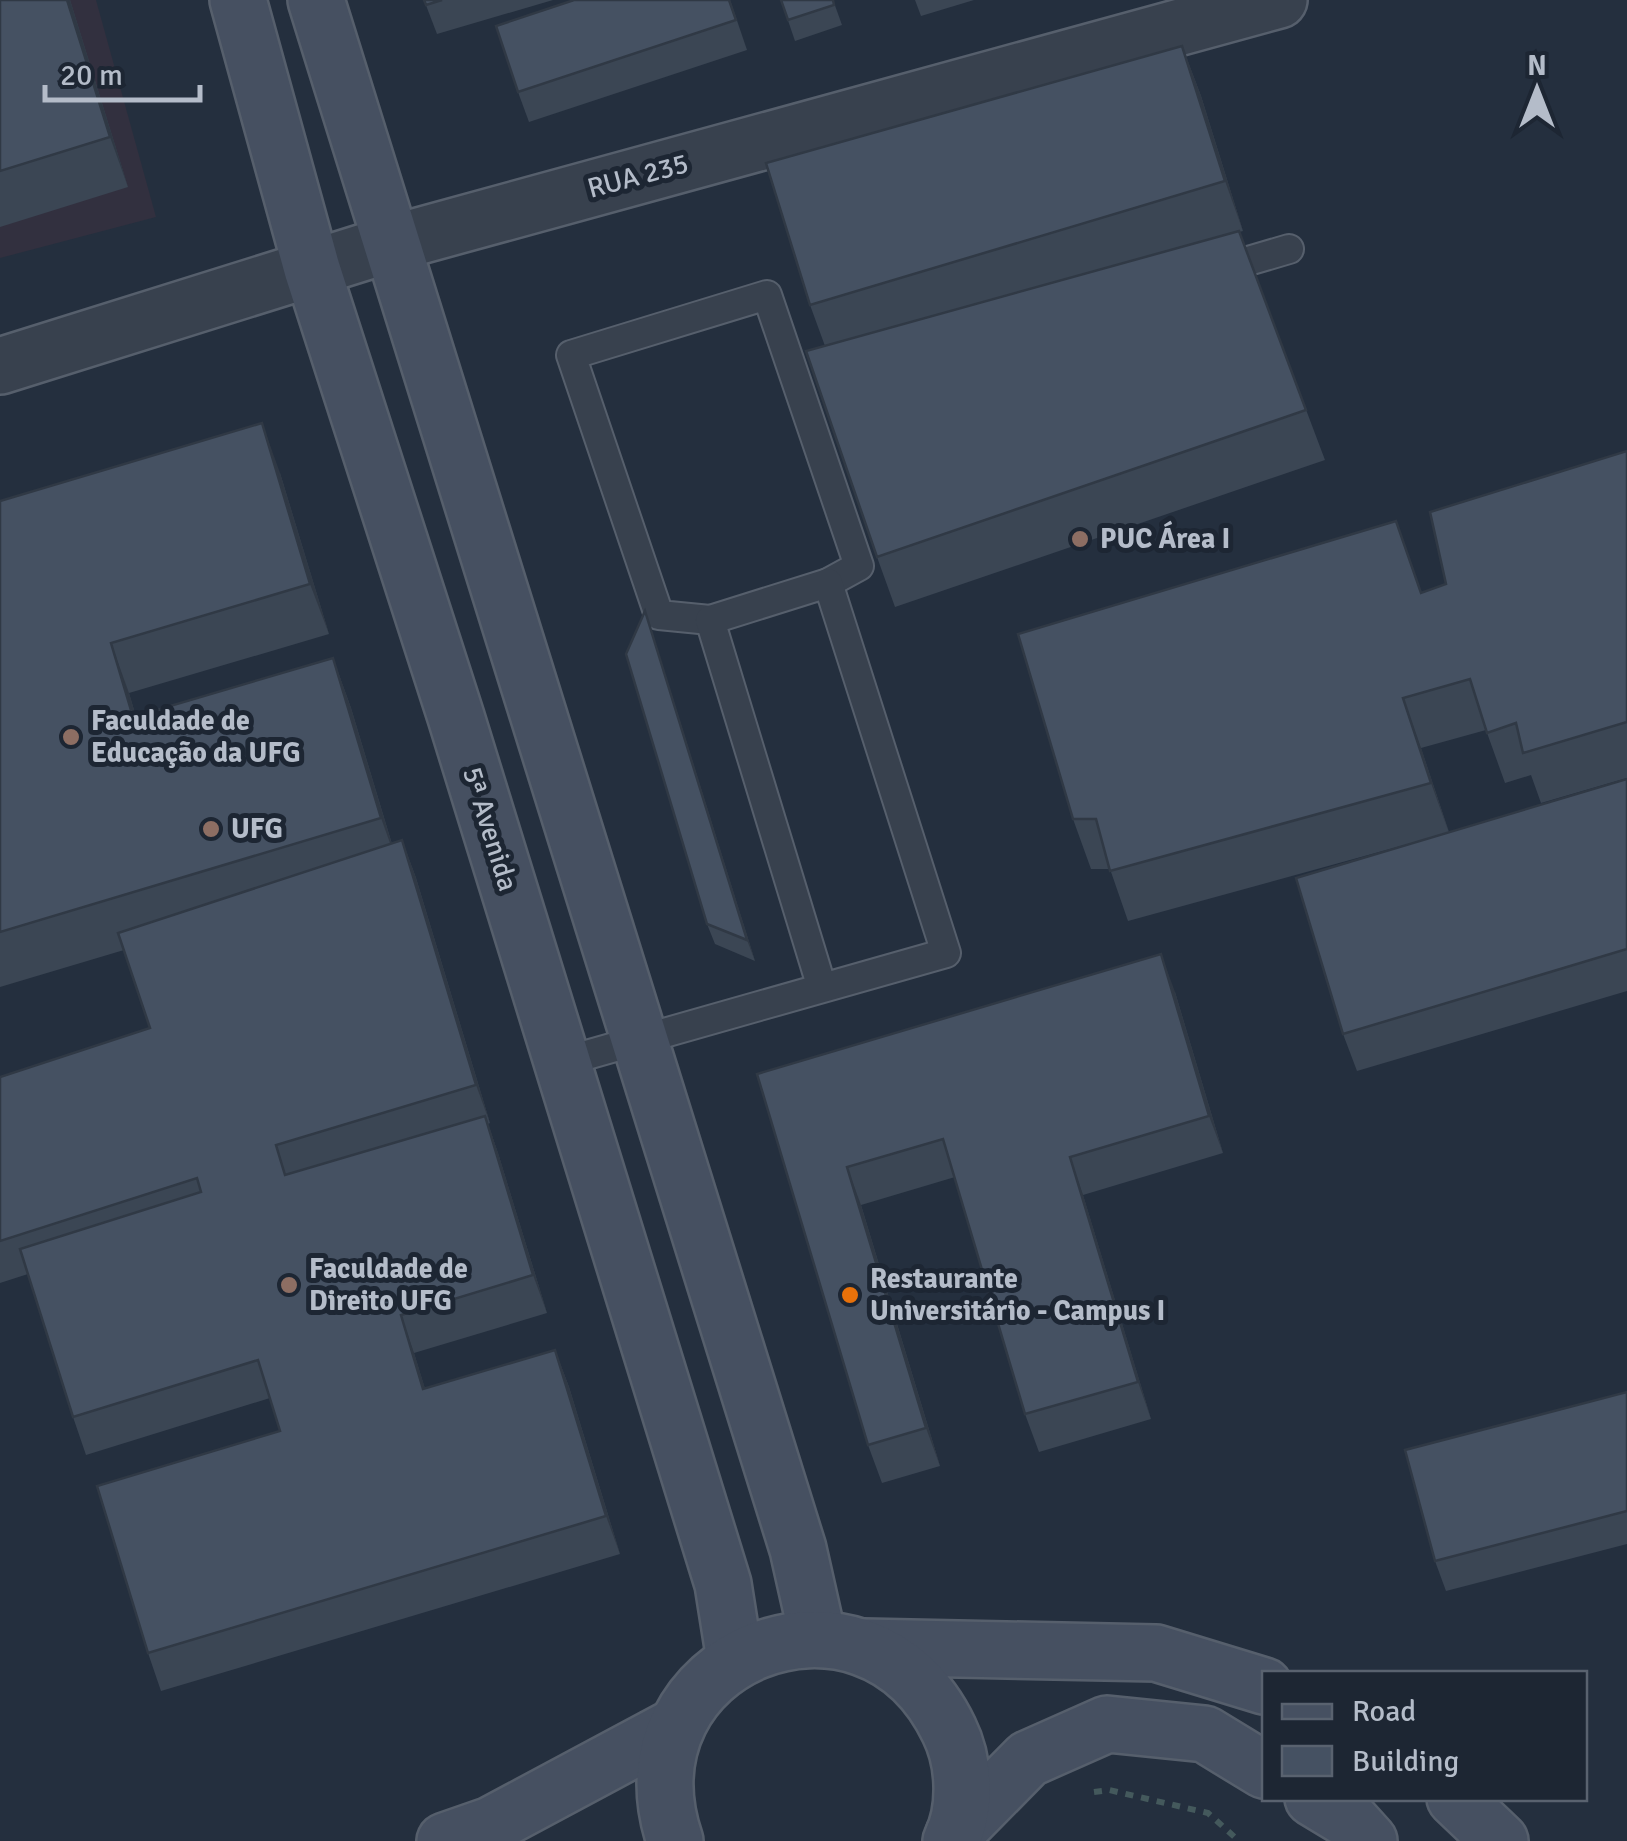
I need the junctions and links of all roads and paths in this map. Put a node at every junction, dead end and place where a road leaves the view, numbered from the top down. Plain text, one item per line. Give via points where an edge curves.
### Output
1 (238, 0) edge
2 (316, 0) edge
3 (1279, 0) edge
4 (390, 244) junction
5 (1289, 248) dead end
6 (312, 269) junction
7 (1195, 276) edge
8 (0, 366) edge
9 (828, 583) junction
10 (710, 620) junction
11 (822, 988) junction
12 (639, 1040) junction
13 (562, 1062) junction
14 (841, 1643) junction
15 (736, 1660) junction
16 (1262, 1685) edge
17 (676, 1726) junction
18 (1262, 1769) edge
19 (1092, 1792) dead end
20 (1318, 1801) edge
21 (1458, 1801) edge
22 (953, 1838) edge
23 (445, 1841) edge
24 (675, 1841) edge
25 (1239, 1841) edge
26 (1369, 1841) edge
27 (1500, 1841) edge

1 - 6 main road, 5ª Avenida
2 - 4 main road
3 - 4 street, RUA 235
4 - 6 street, RUA 235
4 - 12 main road
5 - 7 lane
6 - 8 street, RUA 235
6 - 13 main road, 5ª Avenida
9 - 10 lane
9 - 10 lane via 860,566 810,390 767,295 571,355 659,616
9 - 11 lane via 946,953
10 - 11 lane
11 - 12 lane
12 - 13 lane
12 - 14 main road via 798,1550
13 - 15 main road, 5ª Avenida via 723,1584
14 - 15 main road via 776,1643
14 - 16 main road via 1156,1653
14 - 22 main road via 904,1670 936,1702 956,1744 962,1790
15 - 17 main road via 711,1678
17 - 23 main road via 491,1825
17 - 24 main road via 664,1769
18 - 22 main road via 1205,1734 1106,1724 1028,1759
19 - 25 path via 1208,1813
20 - 26 main road
21 - 27 main road

